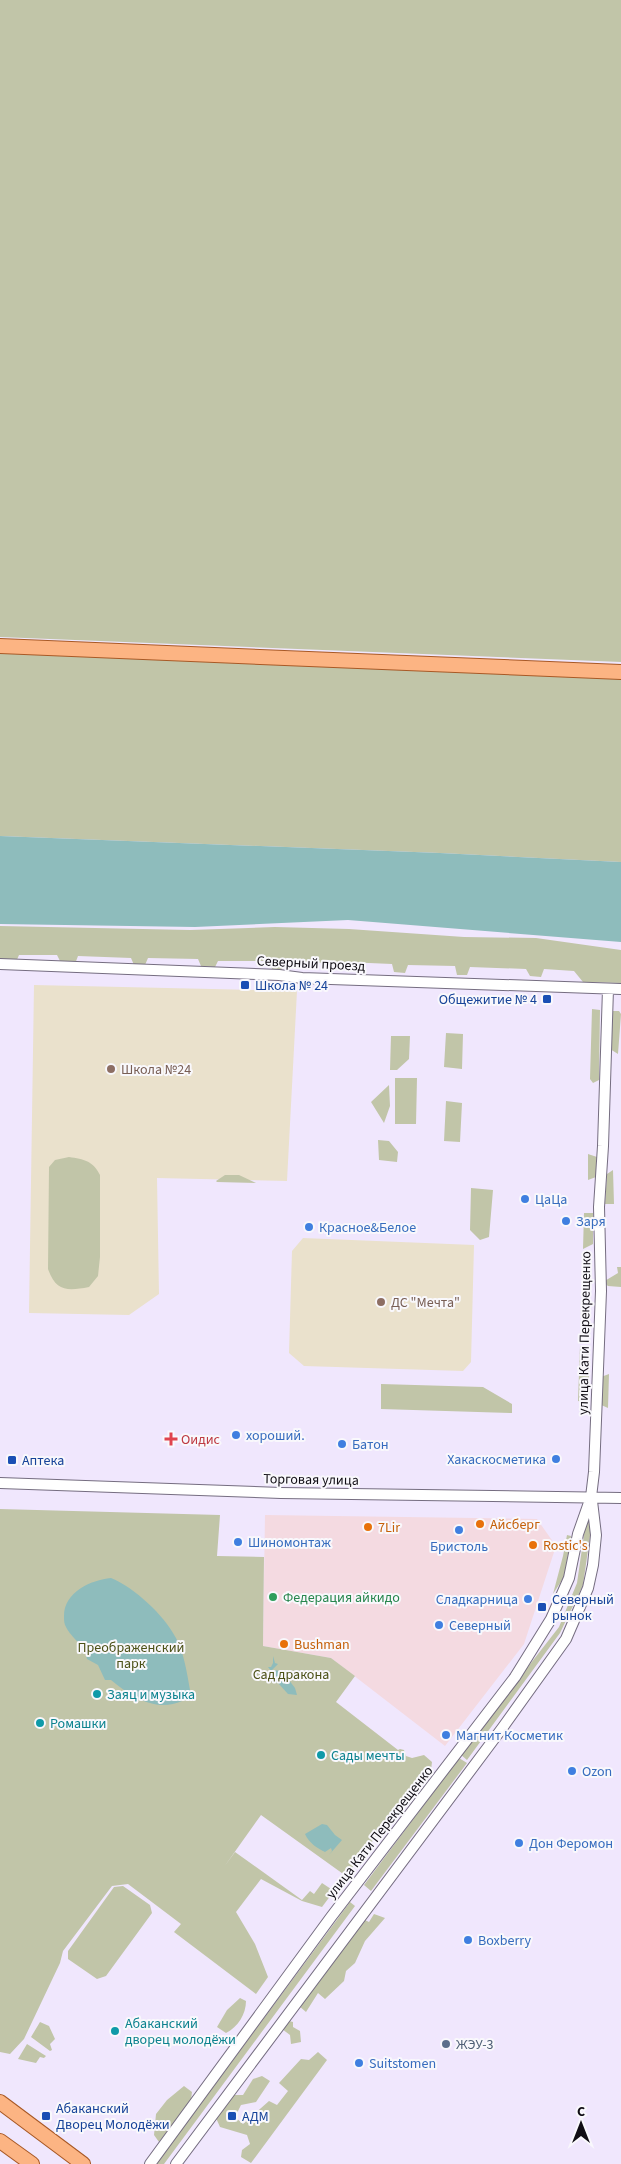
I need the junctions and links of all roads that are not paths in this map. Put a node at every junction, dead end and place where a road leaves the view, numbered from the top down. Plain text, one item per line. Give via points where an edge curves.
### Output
1 (0, 646) edge
2 (621, 672) edge
3 (0, 964) edge
4 (608, 989) junction
5 (621, 989) edge
6 (0, 1483) edge
7 (591, 1497) junction
8 (621, 1498) edge
9 (0, 2102) edge
10 (0, 2140) edge
11 (32, 2164) edge
12 (83, 2164) edge
13 (150, 2164) edge
14 (176, 2164) edge

1 - 2 main road
3 - 4 street, Северный проезд
4 - 5 street, Северный проезд
4 - 7 street, улица Кати Перекрещенко via 599,1207 601,1291
6 - 7 street, Торговая улица via 281,1493
7 - 8 street, Торговая улица
7 - 13 street, улица Кати Перекрещенко via 578,1534 570,1578 551,1620 515,1677 331,1917
7 - 14 street, улица Кати Перекрещенко via 596,1534 593,1565 588,1588 566,1639
9 - 12 main road
10 - 11 main road

